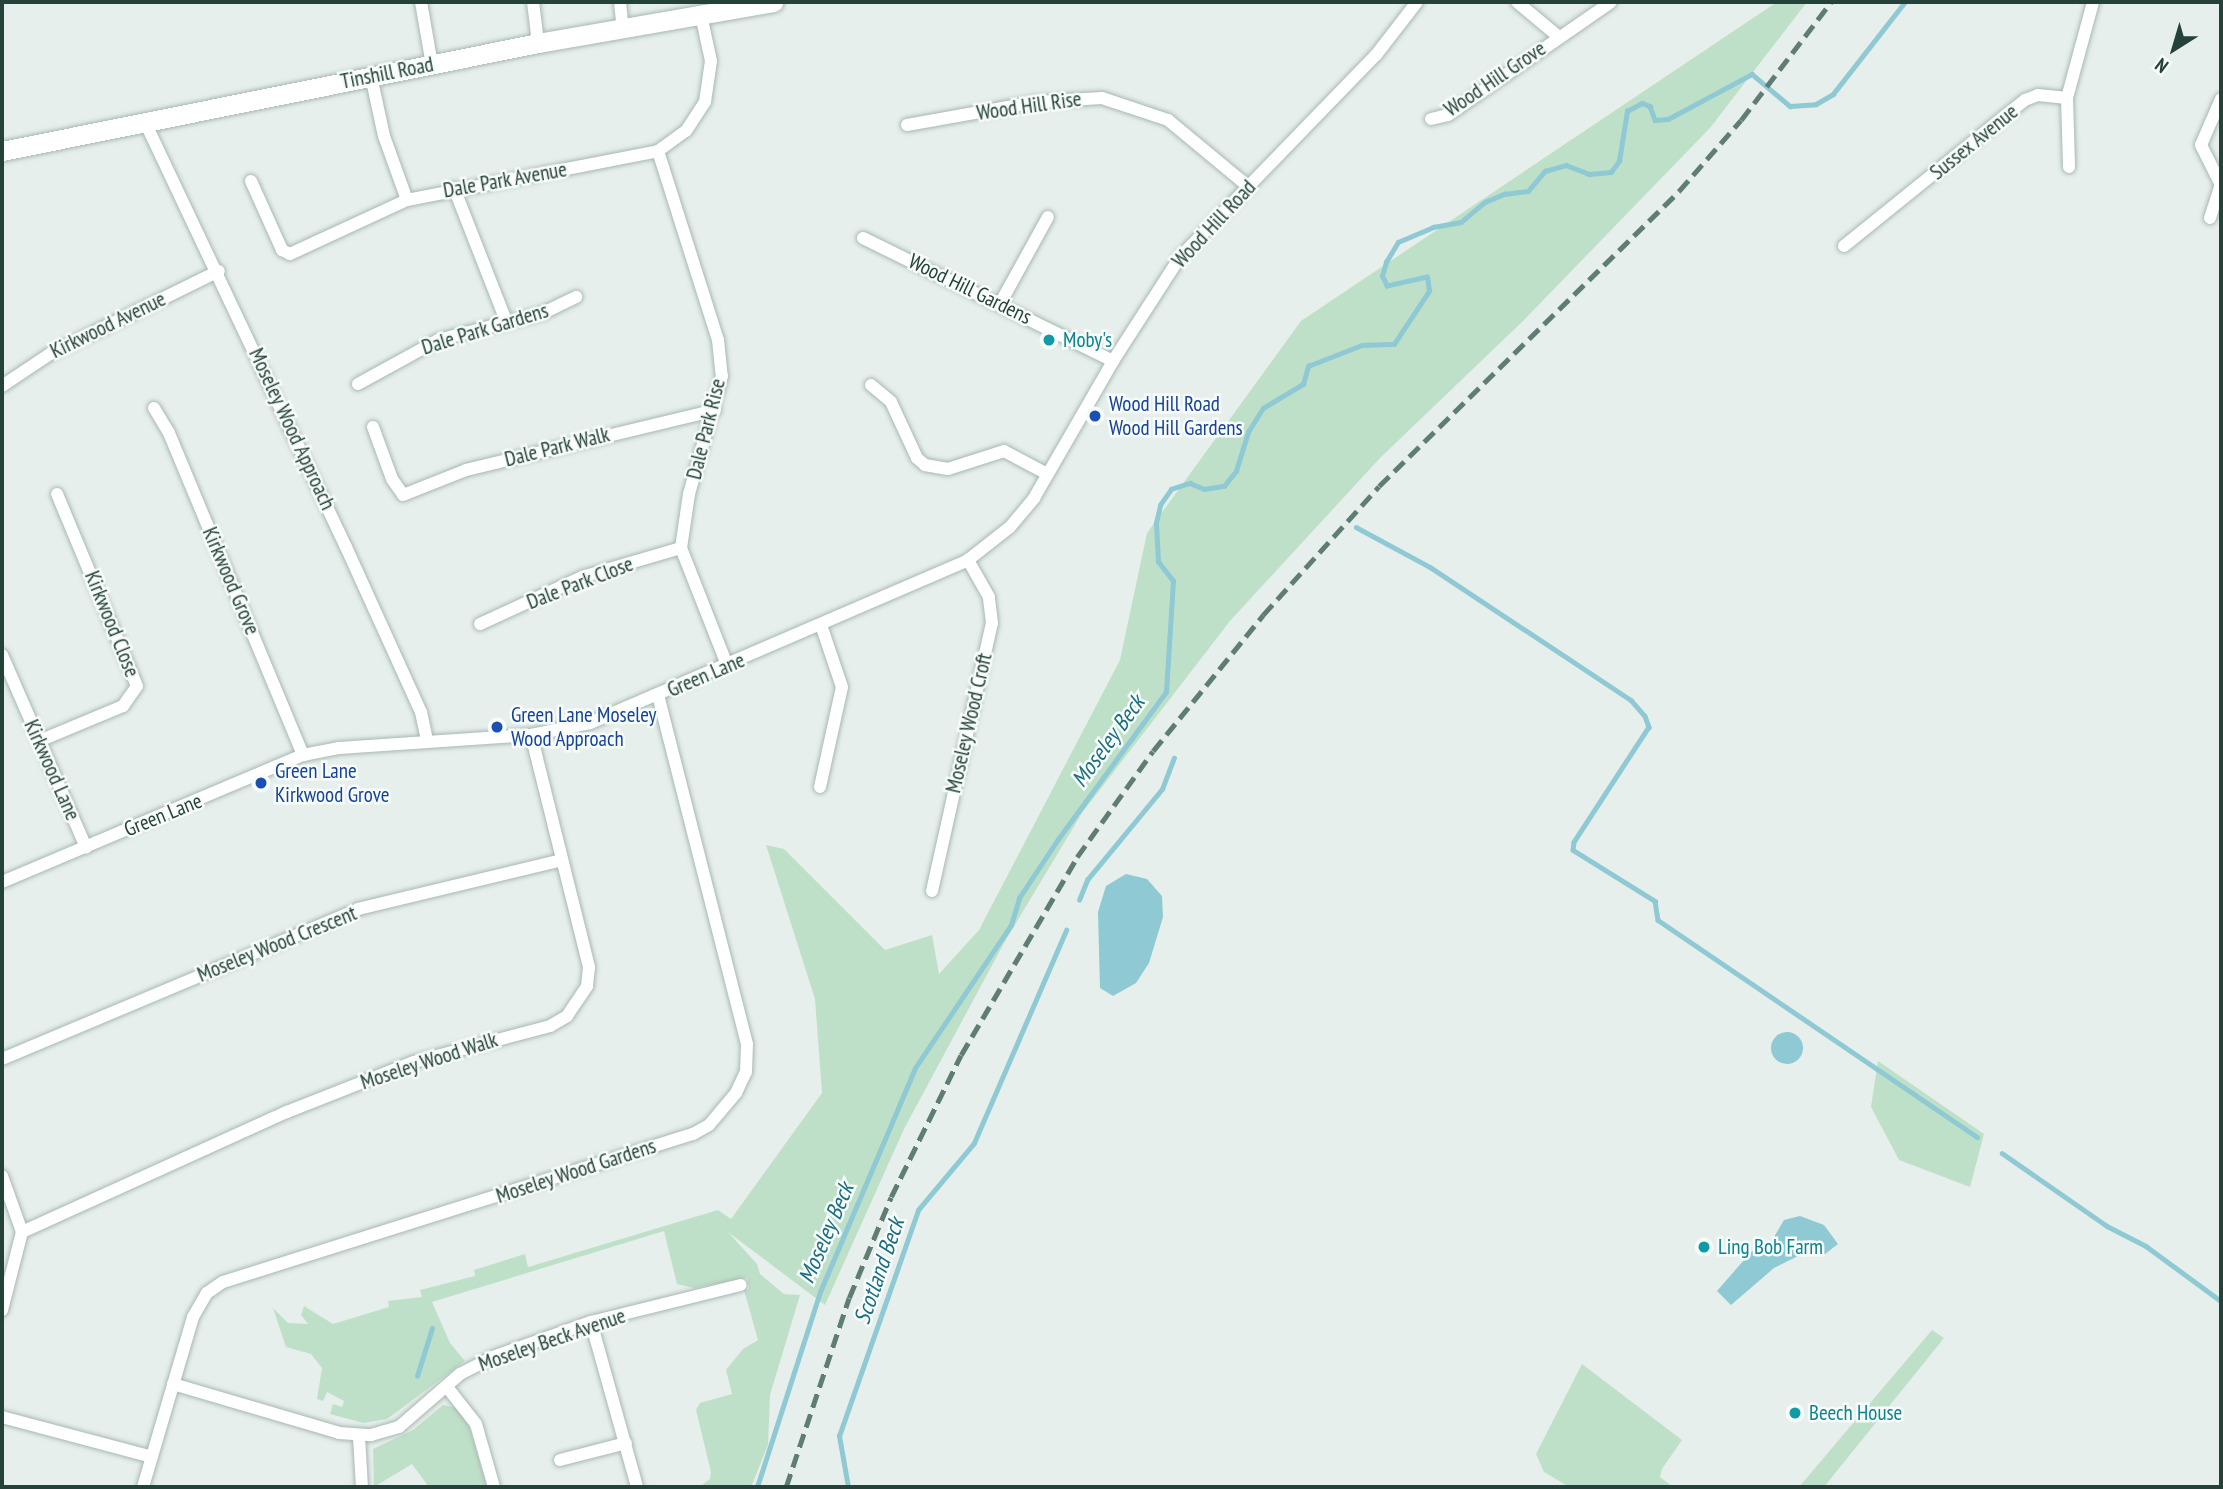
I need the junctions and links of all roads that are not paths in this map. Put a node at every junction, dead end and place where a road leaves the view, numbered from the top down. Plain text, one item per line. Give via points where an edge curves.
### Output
1 (421, 2) edge
2 (533, 2) edge
3 (620, 2) edge
4 (773, 2) edge
5 (1417, 2) edge
6 (1517, 2) edge
7 (1611, 2) edge
8 (2093, 2) edge
9 (701, 15) junction
10 (623, 29) junction
11 (1559, 37) junction
12 (538, 43) junction
13 (432, 65) junction
14 (371, 76) junction
15 (2067, 98) junction
16 (2221, 99) edge
17 (1431, 119) dead end
18 (145, 122) junction
19 (907, 125) dead end
20 (2, 151) edge
21 (658, 151) junction
22 (2069, 167) dead end
23 (251, 181) dead end
24 (1249, 187) junction
25 (454, 188) junction
26 (407, 200) junction
27 (1048, 217) dead end
28 (2210, 218) dead end
29 (863, 238) dead end
30 (1844, 246) dead end
31 (219, 271) junction
32 (576, 297) dead end
33 (1001, 302) junction
34 (506, 321) junction
35 (1113, 361) junction
36 (358, 384) dead end
37 (871, 385) dead end
38 (2, 386) edge
39 (153, 408) dead end
40 (715, 410) junction
41 (373, 428) dead end
42 (1047, 474) junction
43 (57, 494) dead end
44 (681, 548) junction
45 (968, 560) junction
46 (481, 624) dead end
47 (821, 625) junction
48 (2, 655) edge
49 (727, 665) junction
50 (658, 695) junction
51 (531, 735) junction
52 (39, 741) junction
53 (427, 741) junction
54 (303, 755) junction
55 (820, 788) dead end
56 (86, 847) junction
57 (562, 860) junction
58 (2, 882) edge
59 (932, 891) dead end
60 (2, 1059) edge
61 (2, 1176) edge
62 (22, 1232) junction
63 (740, 1286) dead end
64 (2, 1310) edge
65 (592, 1322) junction
66 (173, 1384) junction
67 (447, 1387) junction
68 (2, 1417) edge
69 (359, 1437) junction
70 (626, 1443) junction
71 (152, 1457) junction
72 (560, 1460) dead end
73 (143, 1487) edge
74 (362, 1487) edge
75 (494, 1487) edge
76 (637, 1487) edge

1 - 13 street
2 - 12 street
3 - 10 street
4 - 9 street, Tinshill Road
5 - 24 street, Wood Hill Road via 1376,55
6 - 11 street
7 - 11 street, Wood Hill Grove
8 - 15 street
9 - 10 street, Tinshill Road
9 - 21 street, Dale Park Avenue via 711,61 705,102 687,131
10 - 12 street, Tinshill Road
11 - 17 street, Wood Hill Grove via 1448,115
12 - 13 street, Tinshill Road
13 - 14 street, Tinshill Road
14 - 18 street, Tinshill Road
14 - 26 street via 384,136
15 - 22 street
15 - 30 street, Sussex Avenue via 2038,95 2025,100
16 - 28 street via 2201,145 2221,185
18 - 20 street, Tinshill Road
18 - 31 street, Moseley Wood Approach
19 - 24 street, Wood Hill Rise via 1035,102 1102,98 1168,120
21 - 25 street, Dale Park Avenue
21 - 40 street, Dale Park Rise via 718,340 722,376
23 - 26 street, Dale Park Avenue via 282,250 290,254
24 - 35 street, Wood Hill Road via 1169,272
25 - 26 street, Dale Park Avenue
25 - 34 street
27 - 33 street
29 - 33 street, Wood Hill Gardens
31 - 38 street, Kirkwood Avenue via 50,354
31 - 53 street, Moseley Wood Approach via 421,712
32 - 34 street, Dale Park Gardens via 542,313
33 - 35 street, Wood Hill Gardens
34 - 36 street, Dale Park Gardens via 438,340
35 - 42 street, Wood Hill Road
37 - 42 street via 891,402 917,458 925,465 948,469 1004,451
39 - 54 street, Kirkwood Grove via 169,433
40 - 41 street, Dale Park Walk via 466,470 403,495
40 - 44 street, Dale Park Rise via 689,494
42 - 45 street, Green Lane via 1010,527
43 - 52 street, Kirkwood Close via 137,686 123,706
44 - 46 street, Dale Park Close via 582,577
44 - 49 street, Dale Park Rise
45 - 47 street, Green Lane
45 - 59 street, Moseley Wood Croft via 989,597 992,623
47 - 49 street, Green Lane
47 - 55 street via 842,687
48 - 52 street, Kirkwood Lane
49 - 50 street, Green Lane
50 - 51 street, Green Lane via 580,726
50 - 66 street, Moseley Wood Gardens via 747,1044 746,1072 736,1093 709,1125 693,1134 223,1282 198,1305
51 - 53 street, Green Lane
51 - 57 street, Moseley Wood Walk
52 - 56 street, Kirkwood Lane
53 - 54 street, Green Lane
54 - 56 street, Green Lane
56 - 58 street, Green Lane
57 - 60 street, Moseley Wood Crescent via 358,909
57 - 62 street, Moseley Wood Walk via 589,967 587,986 566,1016 550,1026 414,1062 300,1107
61 - 62 street
62 - 64 street
63 - 65 street, Moseley Beck Avenue
65 - 67 street, Moseley Beck Avenue via 475,1364
65 - 70 street
66 - 69 street, Moseley Beck Avenue
66 - 71 street, Moseley Wood Gardens
67 - 69 street, Moseley Beck Avenue via 399,1427
67 - 75 street via 476,1424
68 - 71 street
69 - 74 street
70 - 72 street
70 - 76 street
71 - 73 street, Moseley Wood Gardens

